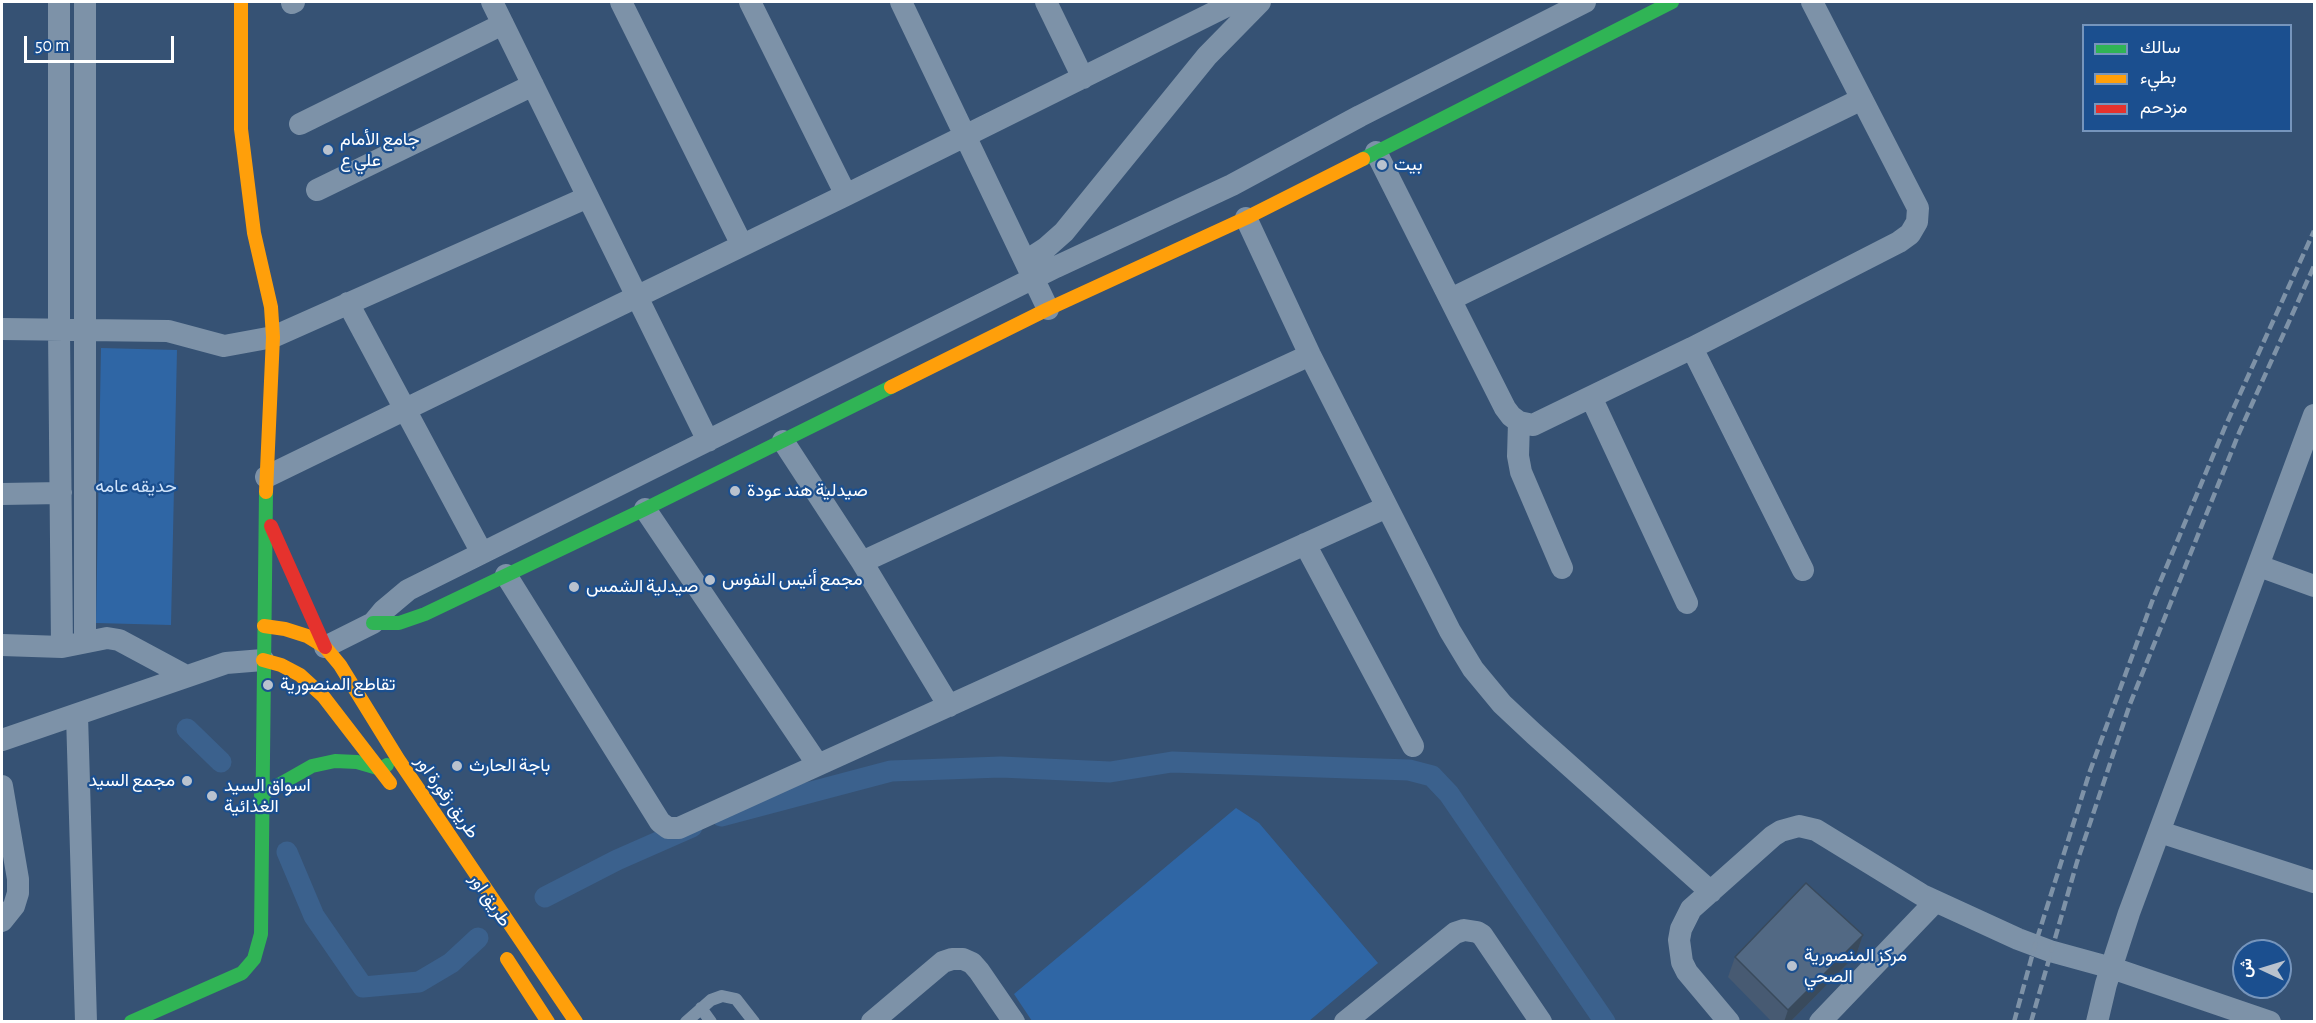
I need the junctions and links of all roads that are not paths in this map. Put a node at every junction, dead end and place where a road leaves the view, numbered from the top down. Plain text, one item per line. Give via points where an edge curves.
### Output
1 (59, 2) edge
2 (85, 2) edge
3 (241, 2) edge
4 (492, 2) edge
5 (621, 2) edge
6 (750, 2) edge
7 (901, 2) edge
8 (1046, 2) edge
9 (1235, 2) edge
10 (1260, 2) edge
11 (1585, 2) edge
12 (1672, 2) edge
13 (1812, 2) edge
14 (503, 24) junction
15 (1083, 78) junction
16 (533, 85) junction
17 (1862, 99) junction
18 (300, 124) dead end
19 (967, 135) junction
20 (1376, 152) junction
21 (317, 190) dead end
22 (846, 195) junction
23 (588, 197) junction
24 (1246, 218) junction
25 (742, 245) junction
26 (1030, 270) junction
27 (637, 296) junction
28 (1450, 300) junction
29 (348, 303) junction
30 (1048, 309) junction
31 (2, 329) edge
32 (59, 330) junction
33 (86, 330) junction
34 (273, 337) junction
35 (1692, 348) junction
36 (1310, 355) junction
37 (1591, 397) junction
38 (405, 409) junction
39 (1519, 422) junction
40 (2313, 426) edge
41 (708, 441) junction
42 (783, 441) junction
43 (266, 477) junction
44 (2, 494) edge
45 (61, 494) junction
46 (1387, 507) junction
47 (645, 509) junction
48 (266, 512) junction
49 (1305, 544) junction
50 (482, 553) junction
51 (862, 562) junction
52 (2259, 567) junction
53 (1562, 568) dead end
54 (1803, 570) dead end
55 (506, 575) junction
56 (2314, 586) edge
57 (1688, 603) dead end
58 (373, 623) junction
59 (264, 626) junction
60 (85, 642) junction
61 (2, 645) edge
62 (62, 647) junction
63 (325, 647) junction
64 (263, 660) junction
65 (186, 676) junction
66 (949, 706) junction
67 (77, 715) junction
68 (2, 740) edge
69 (1413, 746) dead end
70 (398, 759) junction
71 (818, 765) junction
72 (381, 769) junction
73 (2, 786) edge
74 (261, 795) junction
75 (400, 798) dead end
76 (2160, 832) junction
77 (2314, 882) edge
78 (1711, 892) junction
79 (1935, 902) junction
80 (2, 921) edge
81 (499, 946) dead end
82 (2112, 968) junction
83 (701, 1008) junction
84 (86, 1022) edge
85 (131, 1022) edge
86 (548, 1022) edge
87 (576, 1022) edge
88 (686, 1022) edge
89 (711, 1022) edge
90 (754, 1022) edge
91 (872, 1022) edge
92 (1014, 1022) edge
93 (1344, 1022) edge
94 (1542, 1022) edge
95 (1729, 1022) edge
96 (1820, 1022) edge
97 (2097, 1022) edge
98 (2270, 1022) edge

1 - 32 street
2 - 33 street
3 - 34 street via 241,129
4 - 14 street
5 - 25 street
6 - 22 street
7 - 19 street
8 - 15 street
9 - 15 street
10 - 26 street via 1207,56
11 - 26 street via 1232,185
12 - 20 street
13 - 17 street
14 - 16 street
14 - 18 street
15 - 19 street
16 - 21 street
16 - 23 street
17 - 28 street
17 - 35 street via 1918,208 1917,222 1910,234
19 - 22 street
19 - 26 street
20 - 24 street
20 - 28 street
22 - 25 street
23 - 27 street
23 - 29 street
24 - 30 street
24 - 36 street
25 - 27 street
26 - 30 street
26 - 41 street
27 - 38 street
27 - 41 street
28 - 39 street via 1505,408
29 - 34 street
29 - 38 street
30 - 42 street
31 - 32 street
32 - 33 street
32 - 45 street
33 - 34 street via 168,331 224,345
33 - 60 street
34 - 43 street
35 - 37 street
35 - 54 street
36 - 46 street
36 - 51 street
37 - 39 street via 1533,425
37 - 57 street
38 - 43 street
38 - 50 street
39 - 53 street via 1521,472
40 - 52 street
41 - 50 street
42 - 47 street
42 - 51 street
43 - 48 street
44 - 45 street
45 - 62 street
46 - 49 street
46 - 78 street via 1450,631 1473,669 1502,704
47 - 55 street
47 - 71 street
48 - 59 street
48 - 63 street
49 - 66 street
49 - 69 street
50 - 58 street via 408,590
51 - 66 street
52 - 56 street
52 - 76 street
55 - 58 street via 412,620
55 - 71 street via 660,822 668,828 679,828
58 - 63 street
59 - 63 street, طريق زقورة اور via 307,636
59 - 64 street
60 - 62 street
60 - 65 street via 119,640
61 - 62 street
63 - 70 street, طريق زقورة اور
64 - 65 street via 226,663
64 - 72 street via 300,675 316,689
64 - 74 street
65 - 67 street
66 - 71 street
67 - 68 street
67 - 84 street
70 - 72 street
70 - 87 street, طريق زقورة اور
72 - 74 street via 335,761 312,766
72 - 75 street
73 - 80 street via 18,893
74 - 85 street via 261,934 254,959 242,974
76 - 77 street
76 - 82 street
78 - 79 street via 1773,836 1799,826 1816,830
78 - 95 street via 1685,918 1679,951 1687,972
79 - 82 street via 2050,951
79 - 96 street
81 - 86 street, طريق اور
82 - 97 street
82 - 98 street
83 - 88 lane
83 - 89 lane
83 - 90 lane via 716,997 732,997
91 - 92 street via 943,962 952,959 963,959 980,970
93 - 94 street via 1455,933 1464,930 1482,935

